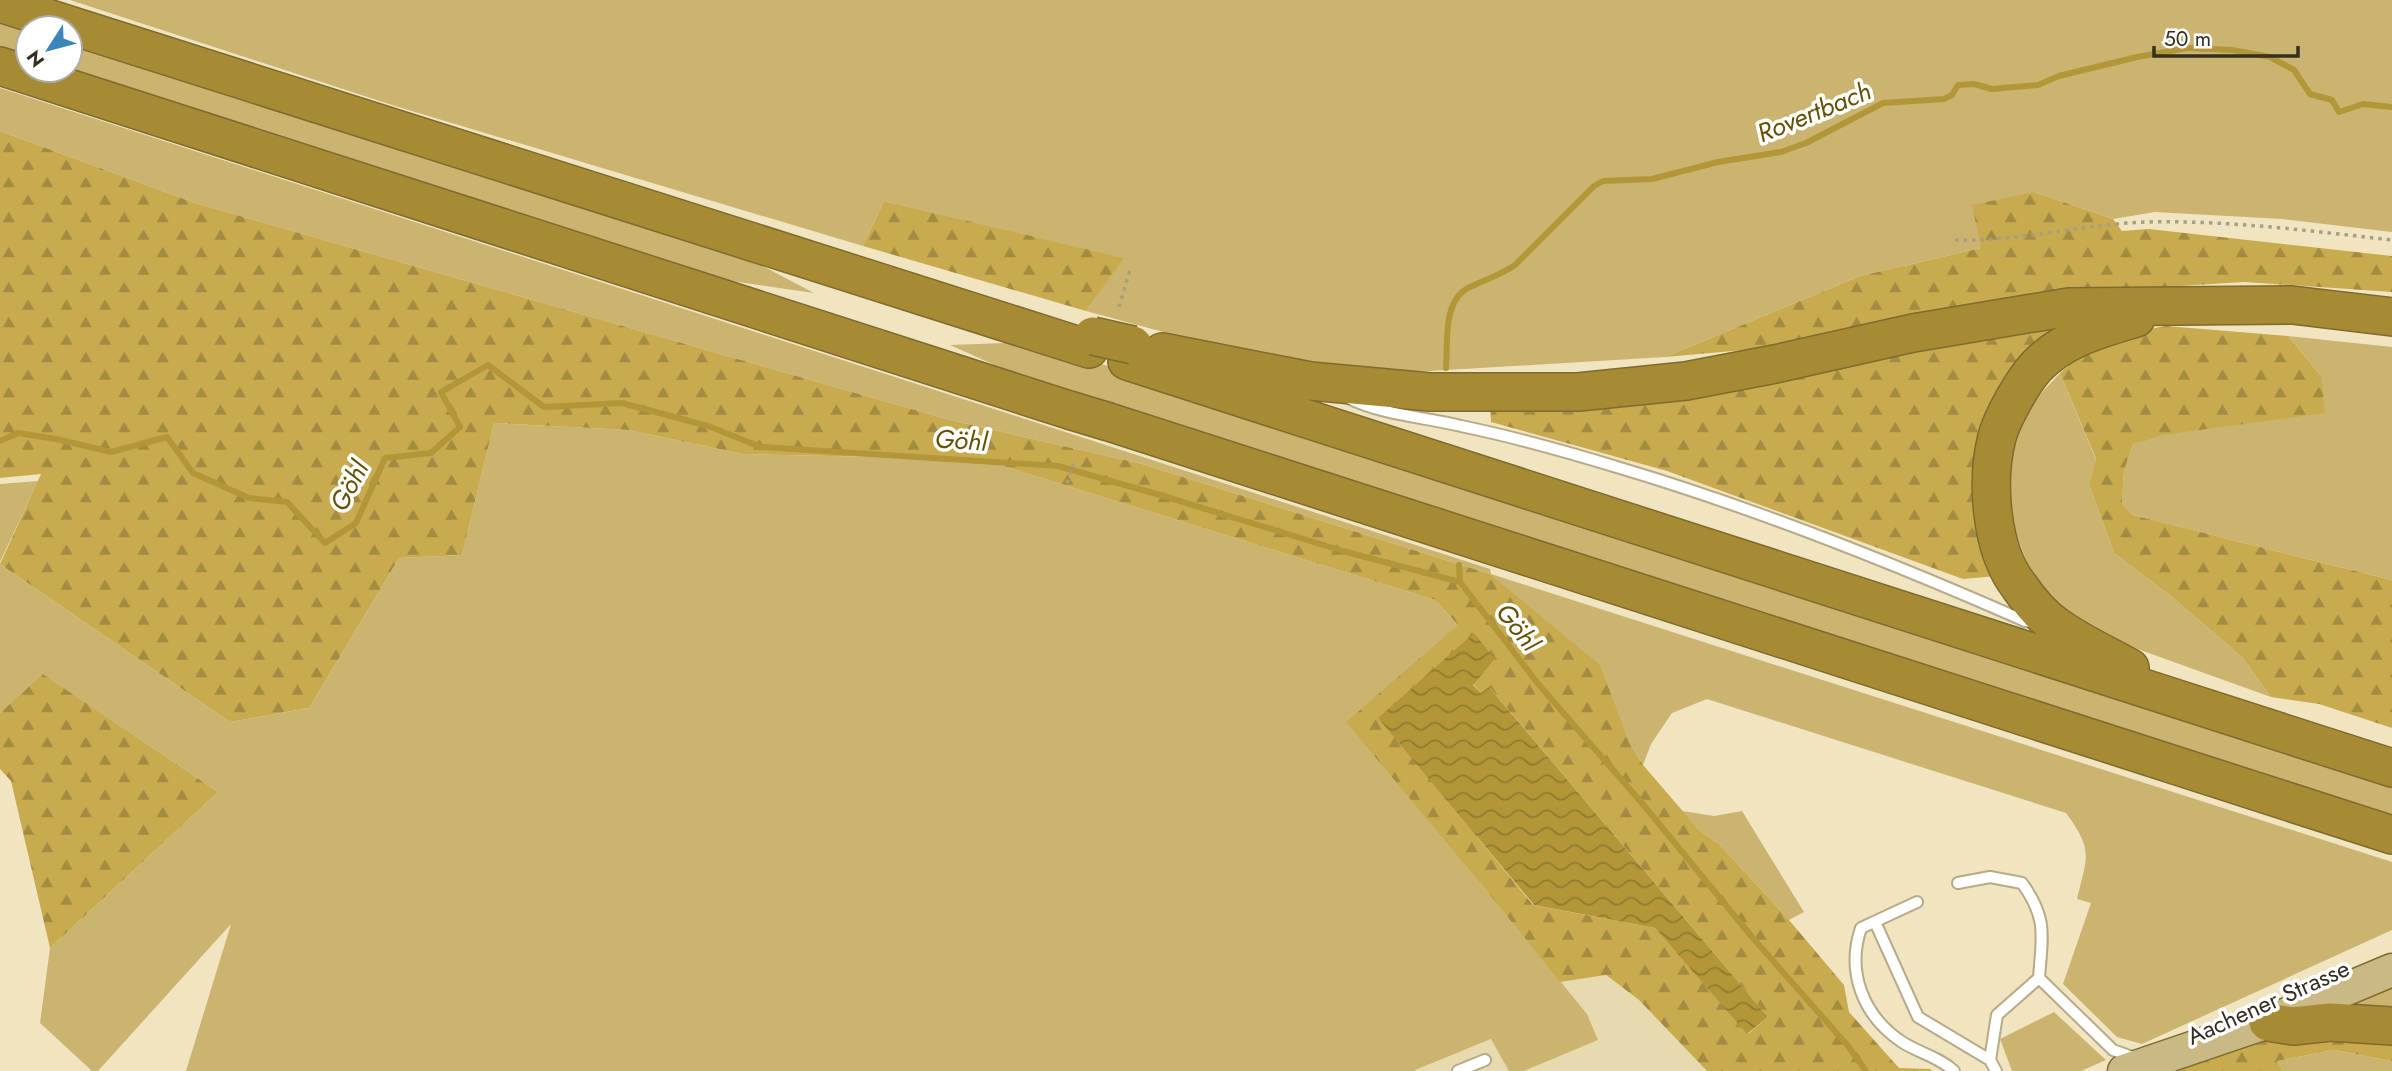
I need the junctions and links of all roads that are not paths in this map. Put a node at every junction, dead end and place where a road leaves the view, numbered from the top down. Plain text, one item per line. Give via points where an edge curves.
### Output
1 (0, 2) edge
2 (0, 66) edge
3 (2174, 306) junction
4 (2392, 317) edge
5 (1130, 353) junction
6 (1448, 408) junction
7 (2053, 625) junction
8 (2170, 697) junction
9 (2392, 768) edge
10 (2392, 835) edge
11 (1958, 883) dead end
12 (1917, 902) dead end
13 (1875, 922) junction
14 (2392, 947) edge
15 (2392, 970) edge
16 (2039, 978) junction
17 (2268, 1023) junction
18 (2392, 1026) edge
19 (1485, 1060) dead end
20 (1990, 1060) junction
21 (2136, 1066) edge
22 (1458, 1071) edge
23 (1954, 1071) edge
24 (1996, 1071) edge

1 - 5 highway, bridge via 1079,341
2 - 10 highway, bridge
3 - 4 highway via 2292,305
3 - 6 highway via 2069,307 1913,333 1686,381
3 - 7 highway via 2078,336 2037,367 1998,433 1992,502 1998,542 2017,585
5 - 6 highway
5 - 8 highway via 1450,465
6 - 7 lane via 1898,565 2025,621
7 - 8 highway via 2137,672
8 - 9 highway
11 - 16 lane via 1990,877 2022,883 2035,900 2043,924
12 - 13 lane
13 - 20 lane via 1919,1017
13 - 23 lane via 1861,928 1854,947 1859,987 1874,1019
14 - 21 main road, Aachener Strasse via 2187,1036
15 - 17 main road, Aachener Strasse
16 - 20 lane via 1997,1014
16 - 21 lane via 2113,1050
17 - 18 highway
17 - 21 main road, Aachener Strasse
19 - 22 lane
20 - 24 lane

